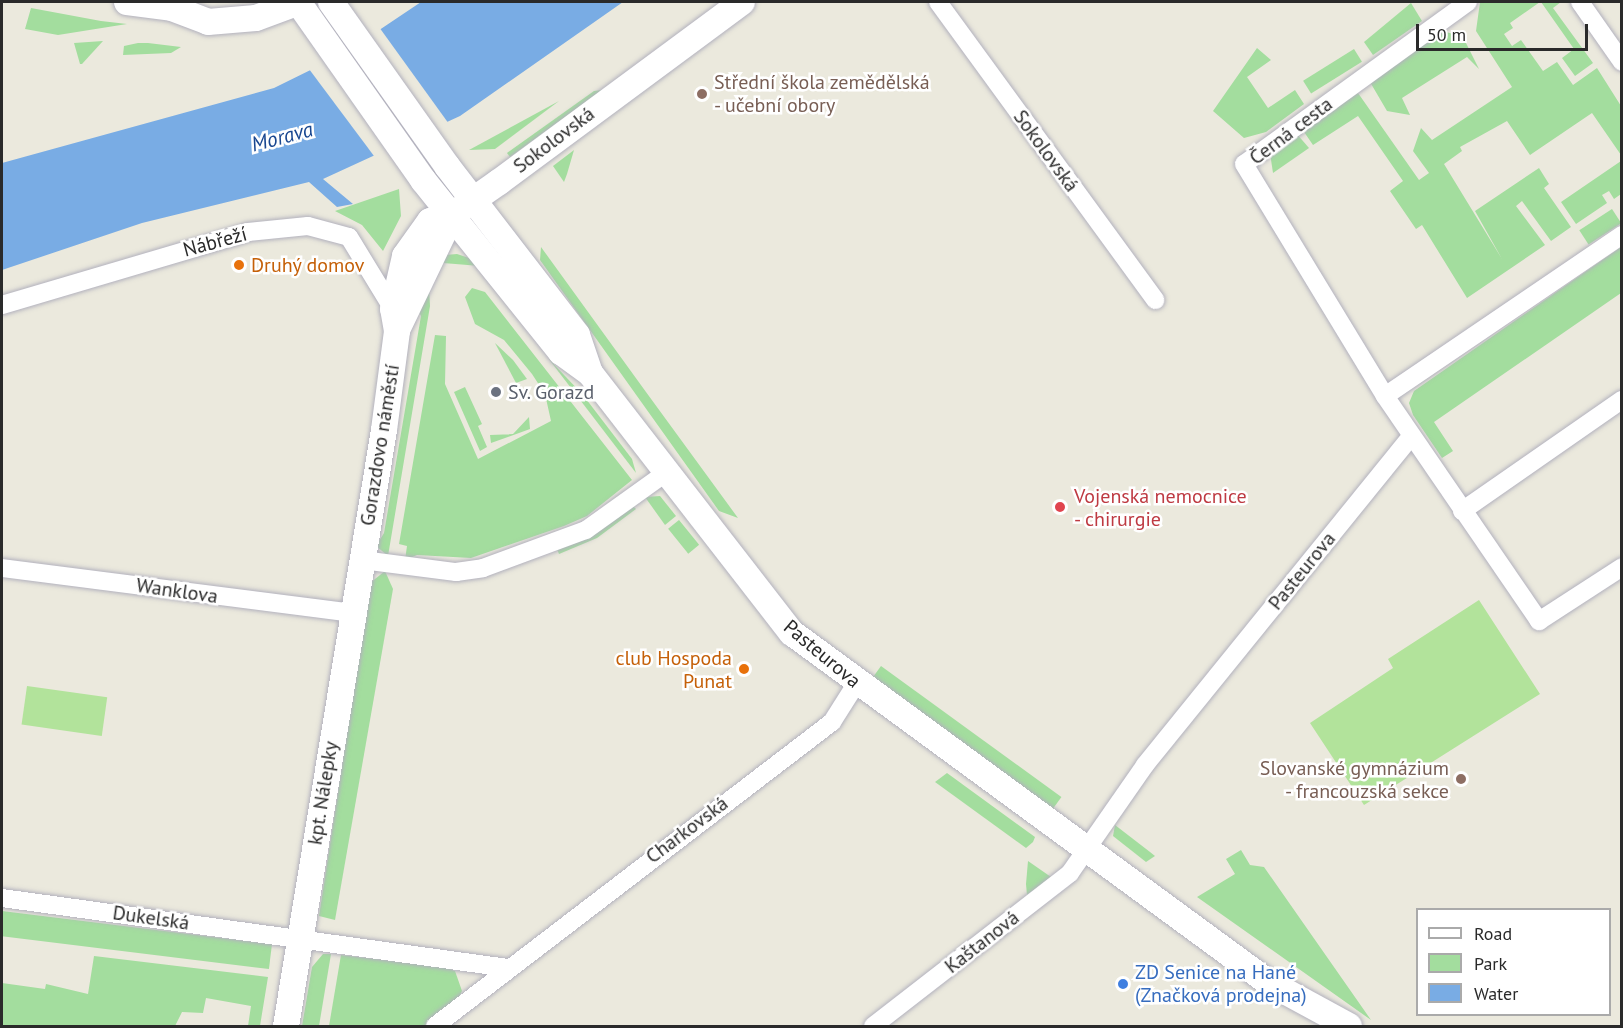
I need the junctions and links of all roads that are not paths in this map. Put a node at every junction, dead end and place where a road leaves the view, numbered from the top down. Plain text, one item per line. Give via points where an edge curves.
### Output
1 (127, 2) edge
2 (742, 2) edge
3 (938, 2) edge
4 (1468, 2) edge
5 (1580, 2) edge
6 (332, 3) edge
7 (180, 5) edge
8 (301, 6) edge
9 (1622, 62) edge
10 (473, 200) junction
11 (452, 214) junction
12 (1622, 235) edge
13 (1155, 300) dead end
14 (2, 306) edge
15 (395, 320) junction
16 (590, 373) junction
17 (1385, 396) junction
18 (1622, 400) edge
19 (1411, 436) junction
20 (667, 472) junction
21 (1462, 511) junction
22 (362, 560) junction
23 (1622, 567) edge
24 (2, 568) edge
25 (352, 613) junction
26 (856, 684) junction
27 (1085, 851) junction
28 (2, 898) edge
29 (300, 938) junction
30 (508, 968) junction
31 (1268, 982) junction
32 (286, 1026) edge
33 (435, 1026) edge
34 (873, 1026) edge
35 (1315, 1026) edge
36 (1349, 1026) edge

1 - 7 main road
2 - 10 main road, Sokolovská
3 - 13 street, Sokolovská
4 - 17 street, Černá cesta via 1244,164
5 - 9 street
6 - 10 main road
7 - 8 main road via 191,19 231,22
8 - 11 main road via 337,62
10 - 11 main road, Sokolovská
10 - 16 main road via 577,335
11 - 15 main road, Gorazdovo náměstí
11 - 16 main road via 561,352
12 - 17 street
14 - 15 street, Nábřeží via 248,232 308,226 349,237
15 - 22 main road, Gorazdovo náměstí
16 - 20 main road, Pasteurova
17 - 19 street, Černá cesta
18 - 21 street
19 - 21 street, Černá cesta
19 - 27 street, Pasteurova via 1145,765
20 - 22 street via 586,530 483,568 456,572
20 - 26 main road, Pasteurova via 783,624
21 - 23 street, Černá cesta via 1539,621
22 - 25 main road, kpt. Nálepky
24 - 25 street, Wanklova
25 - 29 main road, kpt. Nálepky
26 - 27 main road, Pasteurova
26 - 30 street, Charkovská via 832,722
27 - 31 main road, Pasteurova
27 - 34 street, Kaštanová via 1065,878
28 - 29 street, Dukelská
29 - 30 street
29 - 32 main road, kpt. Nálepky
30 - 33 street, Charkovská
31 - 35 main road, Pasteurova
31 - 36 main road, Pasteurova

